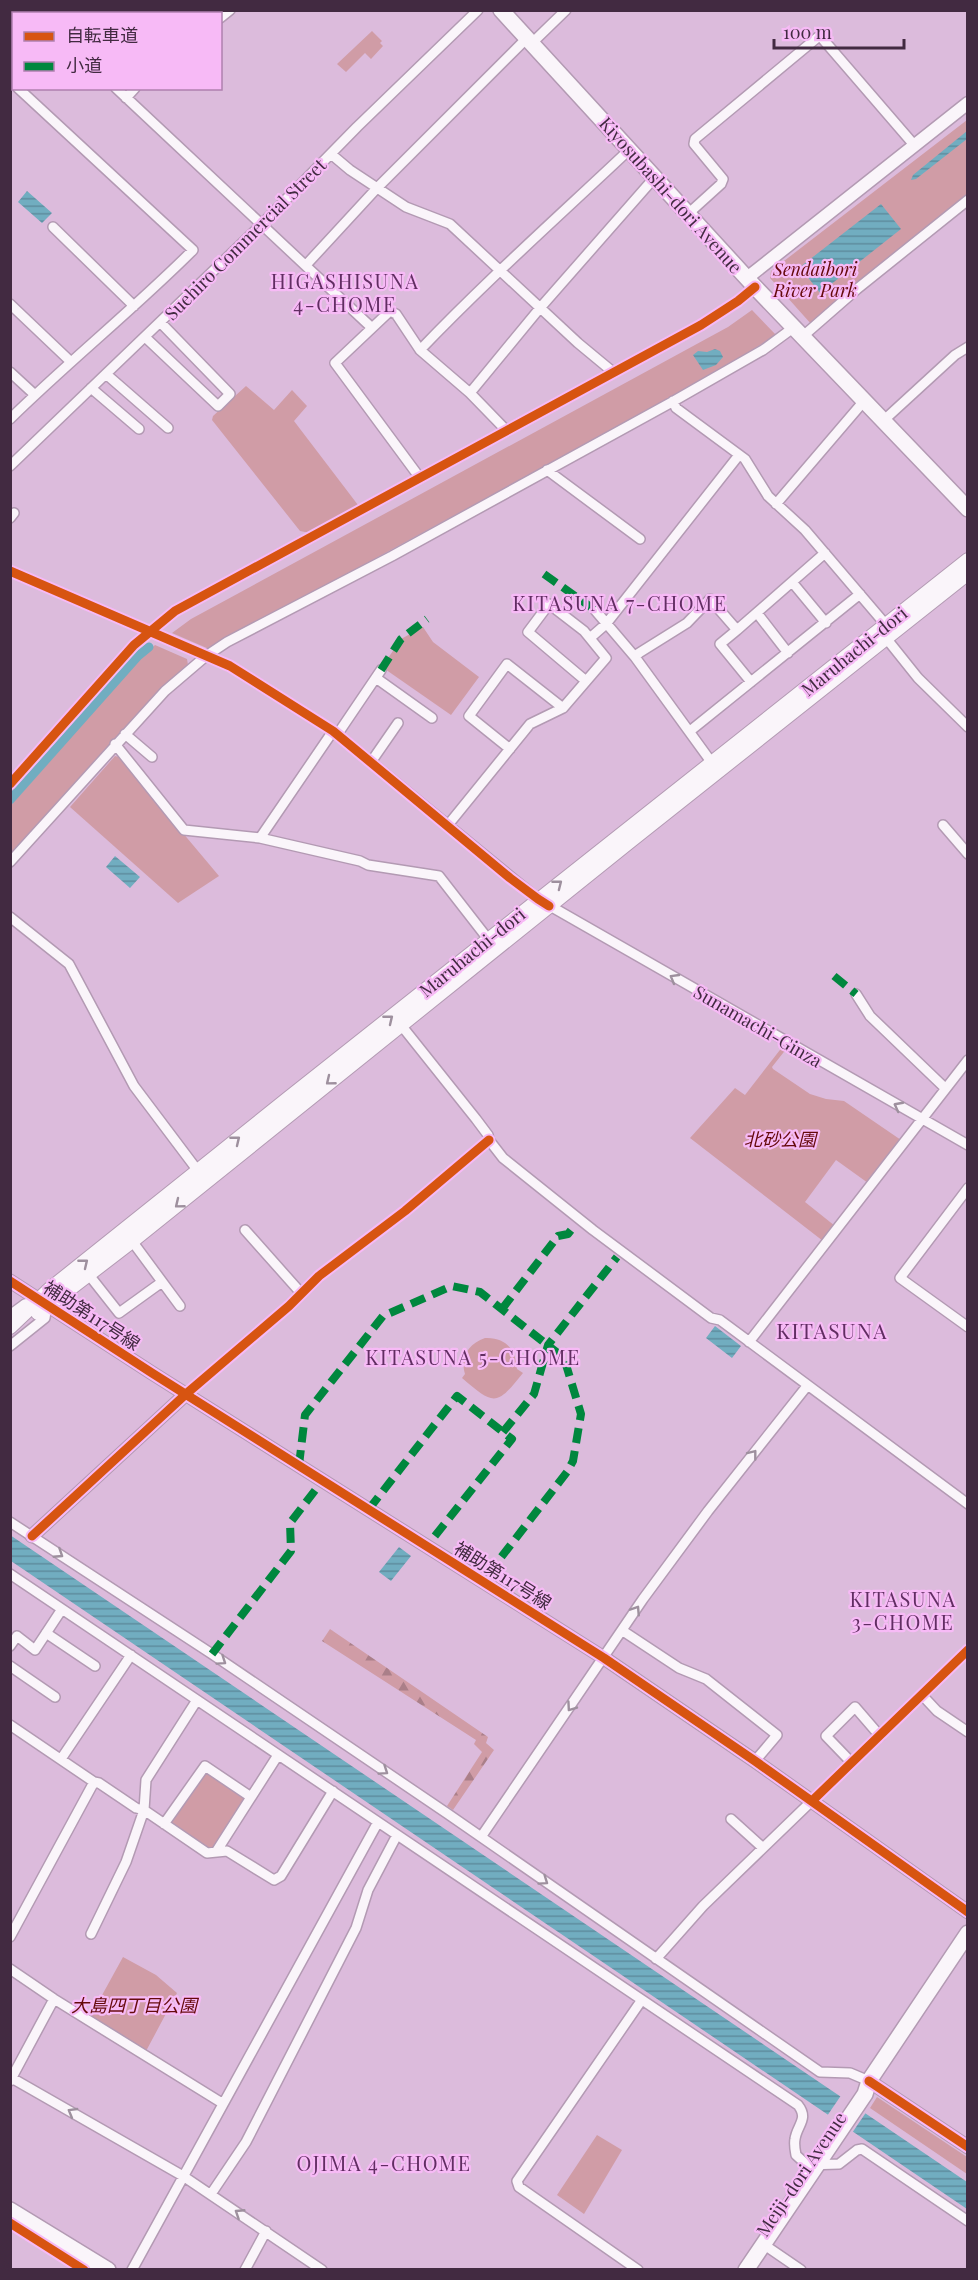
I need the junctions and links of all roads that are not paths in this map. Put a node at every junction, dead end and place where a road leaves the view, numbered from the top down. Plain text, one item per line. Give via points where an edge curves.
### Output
1 (478, 10) edge
2 (501, 10) edge
3 (566, 10) edge
4 (530, 41) junction
5 (20, 90) edge
6 (118, 90) edge
7 (133, 90) edge
8 (126, 98) junction
9 (968, 103) edge
10 (915, 146) junction
11 (630, 149) junction
12 (332, 153) junction
13 (656, 177) junction
14 (377, 188) junction
15 (968, 200) edge
16 (689, 213) junction
17 (261, 225) junction
18 (53, 227) dead end
19 (306, 265) junction
20 (500, 269) junction
21 (751, 282) junction
22 (10, 304) edge
23 (134, 306) junction
24 (540, 308) junction
25 (160, 322) junction
26 (371, 327) junction
27 (798, 332) junction
28 (145, 337) junction
29 (968, 347) edge
30 (420, 350) junction
31 (70, 361) junction
32 (10, 372) edge
33 (613, 372) junction
34 (106, 374) junction
35 (91, 388) junction
36 (470, 393) junction
37 (35, 395) junction
38 (673, 401) junction
39 (864, 401) junction
40 (12, 416) edge
41 (883, 421) junction
42 (168, 428) dead end
43 (139, 429) dead end
44 (507, 431) junction
45 (739, 454) junction
46 (10, 466) edge
47 (547, 470) junction
48 (420, 478) junction
49 (776, 504) junction
50 (968, 509) edge
51 (640, 539) dead end
52 (825, 554) junction
53 (968, 560) edge
54 (10, 571) edge
55 (968, 573) edge
56 (792, 582) junction
57 (860, 594) junction
58 (595, 610) dead end
59 (757, 613) junction
60 (826, 622) junction
61 (606, 624) junction
62 (737, 630) junction
63 (149, 632) junction
64 (886, 632) junction
65 (590, 638) junction
66 (788, 653) junction
67 (206, 656) junction
68 (635, 657) junction
69 (586, 681) junction
70 (751, 682) junction
71 (563, 708) junction
72 (432, 718) dead end
73 (398, 723) dead end
74 (968, 727) edge
75 (690, 731) junction
76 (335, 733) junction
77 (125, 734) junction
78 (115, 744) junction
79 (510, 749) junction
80 (153, 756) dead end
81 (371, 762) junction
82 (712, 763) junction
83 (10, 784) edge
84 (448, 825) junction
85 (943, 825) dead end
86 (260, 838) junction
87 (968, 855) edge
88 (10, 862) edge
89 (543, 903) junction
90 (10, 917) edge
91 (488, 939) junction
92 (856, 994) dead end
93 (401, 1025) junction
94 (968, 1060) edge
95 (945, 1088) junction
96 (922, 1119) junction
97 (489, 1140) junction
98 (968, 1145) edge
99 (202, 1176) junction
100 (968, 1188) edge
101 (245, 1230) dead end
102 (132, 1242) junction
103 (89, 1275) junction
104 (10, 1281) edge
105 (162, 1282) junction
106 (301, 1293) junction
107 (44, 1303) junction
108 (180, 1306) dead end
109 (10, 1315) edge
110 (28, 1316) junction
111 (10, 1327) edge
112 (968, 1327) edge
113 (10, 1335) edge
114 (750, 1342) junction
115 (10, 1346) edge
116 (807, 1386) junction
117 (186, 1394) junction
118 (968, 1504) edge
119 (10, 1522) edge
120 (32, 1536) junction
121 (10, 1574) edge
122 (63, 1609) junction
123 (623, 1631) junction
124 (46, 1633) junction
125 (10, 1646) edge
126 (968, 1650) edge
127 (131, 1655) junction
128 (604, 1658) junction
129 (10, 1666) edge
130 (94, 1666) dead end
131 (922, 1695) junction
132 (55, 1696) dead end
133 (197, 1700) junction
134 (10, 1725) edge
135 (968, 1732) edge
136 (880, 1736) junction
137 (278, 1755) junction
138 (61, 1759) junction
139 (755, 1761) junction
140 (852, 1763) junction
141 (94, 1782) junction
142 (333, 1791) junction
143 (251, 1797) junction
144 (812, 1801) junction
145 (144, 1810) junction
146 (730, 1819) dead end
147 (378, 1822) junction
148 (164, 1824) junction
149 (397, 1835) junction
150 (481, 1837) junction
151 (763, 1848) junction
152 (216, 1852) junction
153 (968, 1912) edge
154 (968, 1933) edge
155 (91, 1934) dead end
156 (10, 1937) edge
157 (656, 1959) junction
158 (10, 1969) edge
159 (54, 1999) junction
160 (641, 2001) junction
161 (11, 2079) edge
162 (864, 2088) junction
163 (222, 2103) junction
164 (968, 2147) edge
165 (817, 2157) junction
166 (183, 2176) junction
167 (211, 2194) junction
168 (10, 2210) edge
169 (10, 2221) edge
170 (968, 2221) edge
171 (266, 2231) junction
172 (764, 2244) junction
173 (90, 2270) edge
174 (108, 2270) edge
175 (132, 2270) edge
176 (245, 2270) edge
177 (321, 2270) edge
178 (638, 2270) edge
179 (736, 2270) edge
180 (746, 2270) edge
181 (801, 2270) edge

1 - 12 street, Suehiro Commercial Street
2 - 4 main road, Kiyosubashi-dori Avenue
3 - 4 street
4 - 11 main road, Kiyosubashi-dori Avenue
4 - 14 street
5 - 23 street via 193,250
6 - 8 street
7 - 8 street
8 - 17 street
9 - 10 street
10 - 16 street via 818,37 695,139 694,144 723,179
10 - 21 street
11 - 13 main road, Kiyosubashi-dori Avenue
11 - 20 street
12 - 14 street
12 - 17 street, Suehiro Commercial Street
13 - 16 main road, Kiyosubashi-dori Avenue
13 - 24 street
14 - 19 street
14 - 20 street via 406,207 450,224
15 - 27 street
16 - 21 main road, Kiyosubashi-dori Avenue
17 - 19 street
17 - 25 street, Suehiro Commercial Street
18 - 23 street
19 - 26 street
20 - 24 street
20 - 30 street
21 - 27 main road, Kiyosubashi-dori Avenue
21 - 33 street via 738,301
22 - 31 street
23 - 31 street
24 - 33 street
24 - 36 street
25 - 28 street, Suehiro Commercial Street
25 - 28 street via 230,394 218,406
26 - 30 street via 390,311
26 - 48 street via 334,363
27 - 38 street
27 - 39 main road, Kiyosubashi-dori Avenue
28 - 34 street, Suehiro Commercial Street
29 - 41 street
30 - 36 street
31 - 37 street
32 - 37 street
33 - 44 street
34 - 35 street, Suehiro Commercial Street
34 - 42 street
35 - 43 street
35 - 46 street, Suehiro Commercial Street
36 - 44 street
37 - 40 street
38 - 45 street via 676,408
38 - 47 street
39 - 41 main road, Kiyosubashi-dori Avenue
39 - 49 street
41 - 50 main road, Kiyosubashi-dori Avenue
44 - 48 street
45 - 49 street
45 - 61 street
47 - 51 street
47 - 67 street
48 - 63 street via 187,603
49 - 52 street
52 - 56 street
52 - 57 street
53 - 64 main road, Maruhachi-dori
54 - 63 street, Sunamachi-Ginza
55 - 64 main road, Maruhachi-dori
56 - 59 street
56 - 60 street
57 - 60 street
57 - 64 street
58 - 61 street
59 - 62 street
59 - 66 street
60 - 66 street
61 - 65 street
61 - 68 street
62 - 68 street via 710,599 687,622
62 - 70 street via 720,644
63 - 67 street, Sunamachi-Ginza
63 - 83 street
64 - 74 street via 918,678
64 - 82 main road, Maruhachi-dori
64 - 89 main road, Maruhachi-dori
65 - 69 street via 606,658
65 - 69 street via 549,604 528,632
66 - 70 street
67 - 76 street, Sunamachi-Ginza via 258,682
67 - 77 street via 165,691
68 - 75 street
69 - 71 street
70 - 75 street
71 - 79 street via 530,724
71 - 79 street via 507,664 469,716
72 - 76 street via 379,674
73 - 81 street
75 - 82 street
76 - 81 street, Sunamachi-Ginza
76 - 86 street
77 - 78 street
77 - 80 street
78 - 86 street via 184,830
78 - 88 street
79 - 84 street
81 - 84 street, Sunamachi-Ginza
89 -> 82 main road, Maruhachi-dori
84 - 89 street, Sunamachi-Ginza
85 - 87 street
86 - 91 street via 368,865 439,876
89 - 91 main road, Maruhachi-dori
89 - 93 main road, Maruhachi-dori
96 -> 89 street, Sunamachi-Ginza
90 - 99 street via 69,964 134,1086
99 -> 91 main road, Maruhachi-dori
92 - 95 street via 870,1016
93 - 97 street
93 -> 99 main road, Maruhachi-dori
94 - 95 street
95 - 96 street
96 - 98 street, Sunamachi-Ginza
96 - 114 street
97 - 106 street
97 - 114 street via 503,1158 593,1230 711,1318 720,1320
99 -> 102 main road, Maruhachi-dori
107 -> 99 main road, Maruhachi-dori via 49,1290
100 - 112 street via 900,1278
101 - 106 street
102 - 103 main road, Maruhachi-dori
102 - 105 street
103 - 105 street via 119,1313
103 - 107 main road, Maruhachi-dori
104 - 107 street, 補助第117号線
105 - 108 street
106 - 117 street
107 - 109 street via 25,1304
107 - 110 main road, Maruhachi-dori
107 - 115 street via 45,1318
107 - 117 street, 補助第117号線
110 - 111 main road, Maruhachi-dori
110 - 113 main road, Maruhachi-dori
114 - 116 street
116 - 118 street
123 -> 116 street via 708,1511
117 - 120 street
117 - 128 street, 補助第117号線
119 - 120 street
120 -> 150 street
121 - 122 street
122 - 124 street
122 - 127 street
123 - 128 street
123 - 139 street via 679,1668 706,1679 777,1734
124 - 125 street via 35,1650 17,1636
124 - 130 street
126 - 131 street
127 - 133 street
127 - 138 street
128 - 139 street, 補助第117号線
128 -> 150 street
129 - 132 street
131 - 135 street via 937,1711
131 - 136 street
133 - 137 street
133 - 145 street via 146,1780
134 - 138 street
136 - 140 street
136 - 140 street via 855,1707 826,1736
137 - 142 street
137 - 143 street
138 - 141 street
139 - 144 street, 補助第117号線
140 - 144 street
141 - 145 street
141 - 156 street
142 - 147 street
142 - 152 street via 281,1876 274,1880 227,1851
143 - 148 street via 205,1766
143 - 152 street
144 - 151 street
144 - 153 street, 補助第117号線
145 - 148 street
145 - 155 street via 126,1862
146 - 151 street
147 - 149 street
147 - 163 street
148 - 152 street via 207,1853
149 - 160 street
149 - 167 street via 368,1890 356,1928 250,2134
150 -> 157 street
151 - 157 street
154 - 162 main road, Meiji-dori Avenue
157 - 162 street via 820,2072 850,2073
158 - 159 street
159 - 161 street
159 - 163 street
160 - 165 street via 798,2105 803,2119 795,2140 796,2155
160 - 178 street via 517,2181 519,2187
166 -> 161 street
162 - 164 street
162 - 165 main road, Meiji-dori Avenue
163 - 166 street
165 - 170 street via 839,2164 862,2149
165 - 172 main road, Meiji-dori Avenue
165 - 179 main road, Meiji-dori Avenue
166 - 167 street
166 - 175 street
171 -> 167 street
168 - 174 main road
169 - 173 main road
171 - 176 street
171 - 177 street
172 - 180 main road, Meiji-dori Avenue
172 - 181 street

